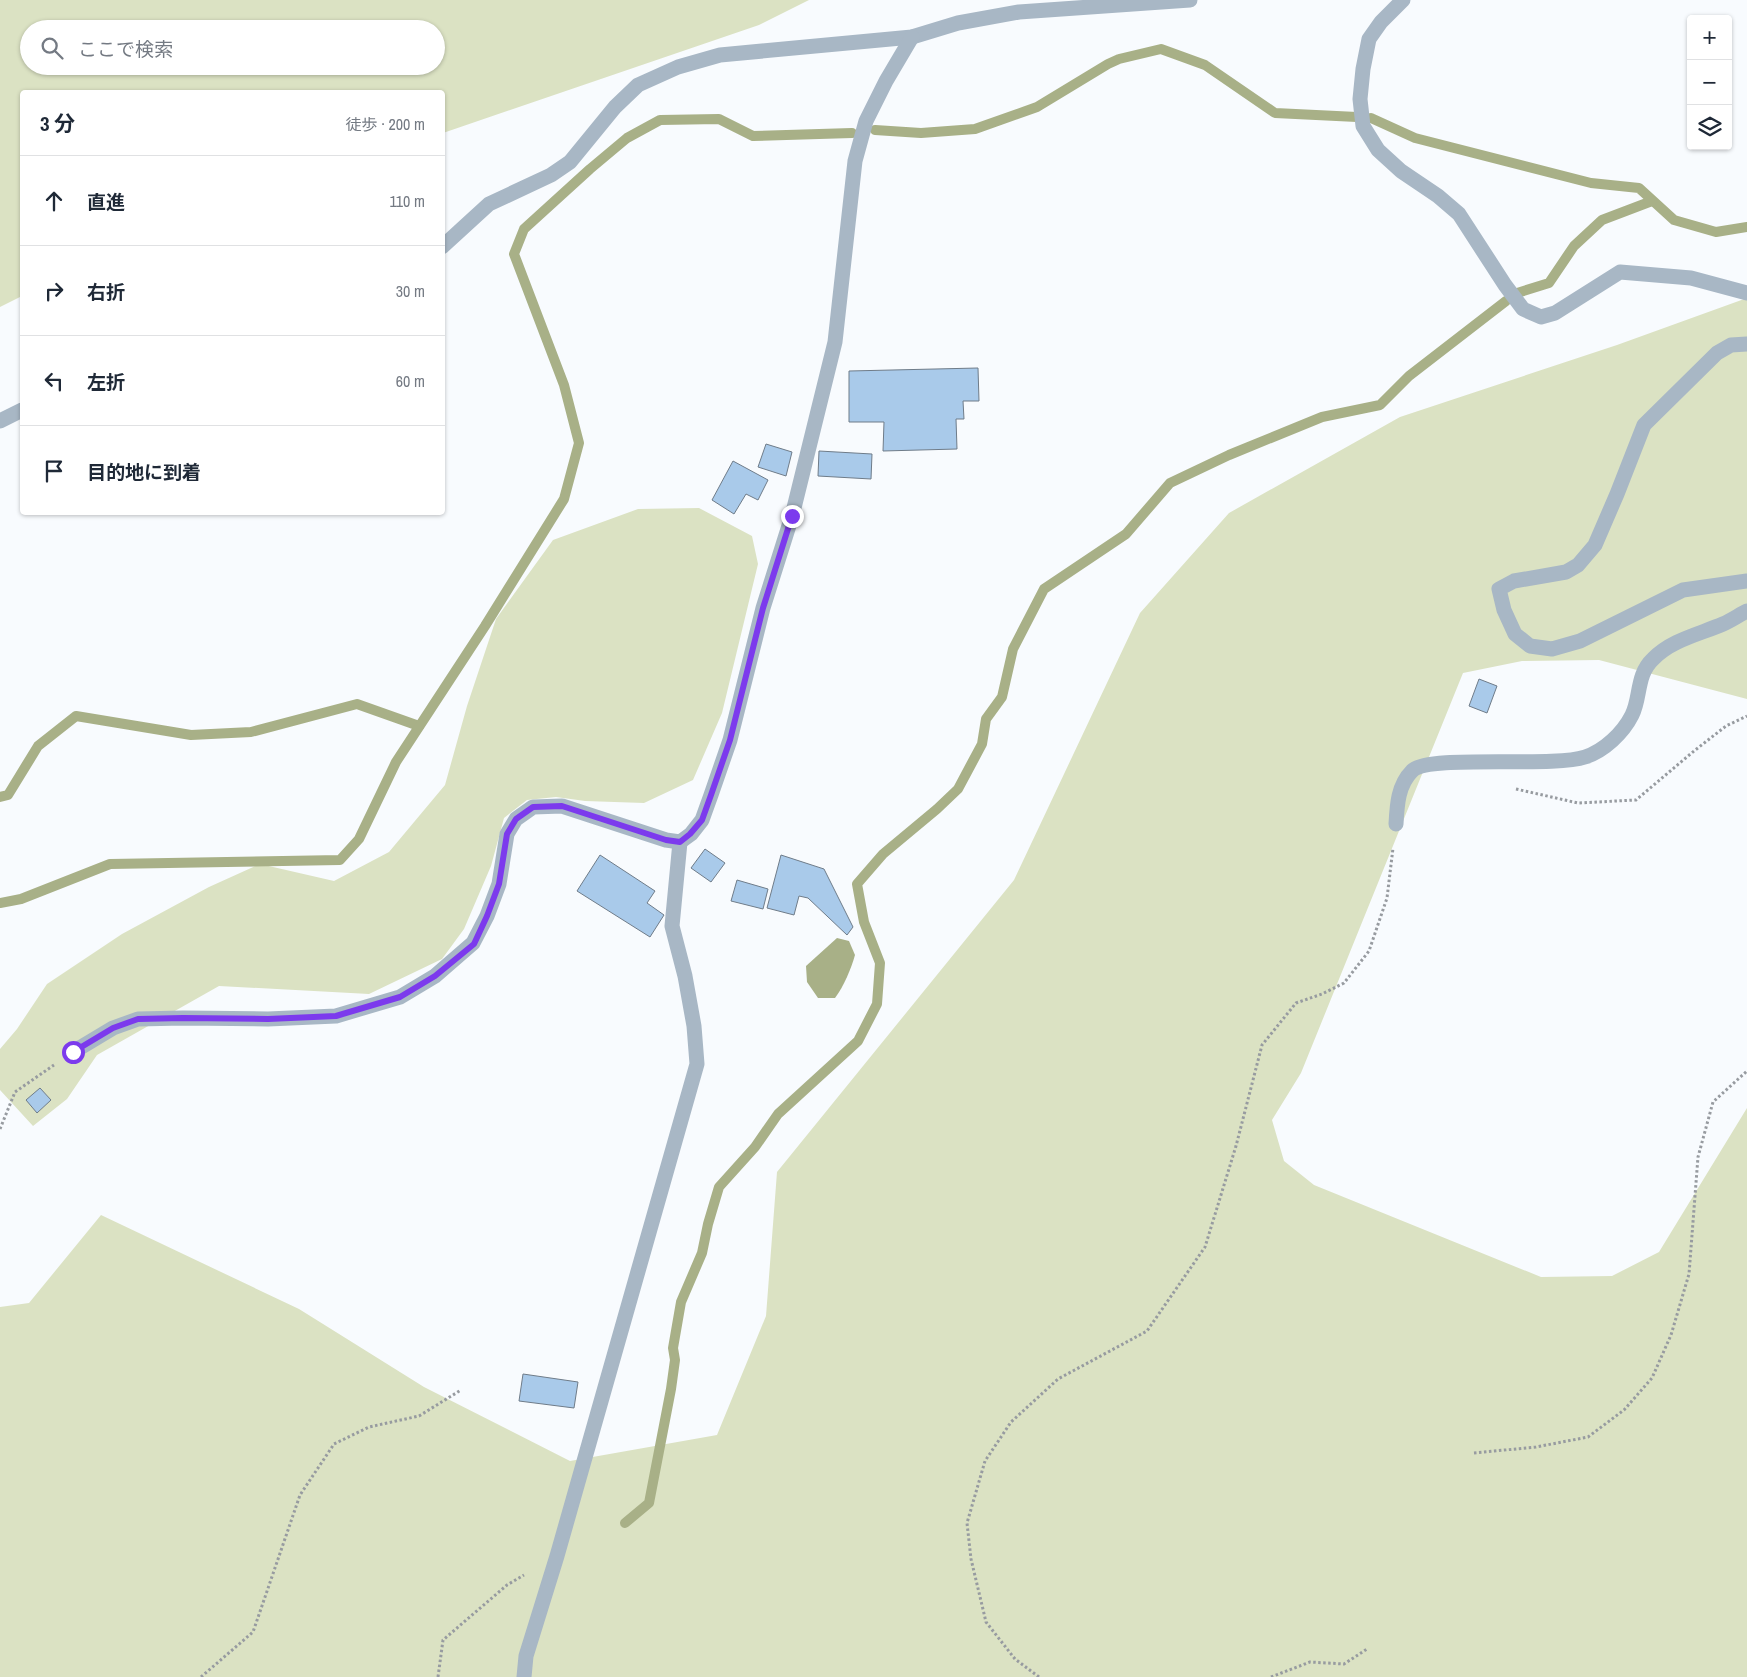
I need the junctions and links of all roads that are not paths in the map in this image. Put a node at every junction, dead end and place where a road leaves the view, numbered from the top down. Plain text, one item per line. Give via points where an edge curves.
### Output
1 (1190, 0) edge
2 (1404, 0) edge
3 (912, 37) junction
4 (445, 244) edge
5 (1747, 293) edge
6 (1747, 344) edge
7 (20, 411) edge
8 (0, 421) edge
9 (1747, 581) edge
10 (1747, 611) edge
11 (1396, 824) road end
12 (680, 842) junction
13 (73, 1052) road end
14 (524, 1677) edge

1 - 3 street via 1020,12 958,23
2 - 5 street via 1369,39 1360,99 1363,126 1378,150 1459,214 1523,309 1541,317 1555,314 1620,272 1691,278
3 - 4 street via 720,55 678,67 638,85 615,107 570,162 551,175 489,204
3 - 12 street via 866,121 856,161 835,342 792,516 763,608 730,740 702,820
6 - 9 street via 1732,345 1717,353 1644,425 1595,545 1578,565 1566,572 1514,581 1499,589 1515,634 1530,646 1552,649 1580,641 1683,590
7 - 8 street
10 - 11 street via 1665,648 1651,660 1641,677 1632,715 1611,743 1586,757 1561,762 1434,763 1413,769 1403,783 1398,799
12 - 13 street via 562,806 533,807 516,819 507,834 499,884 474,944 435,976 400,997 336,1016 138,1019 113,1028
12 - 14 street via 672,926 685,976 697,1064 526,1656

